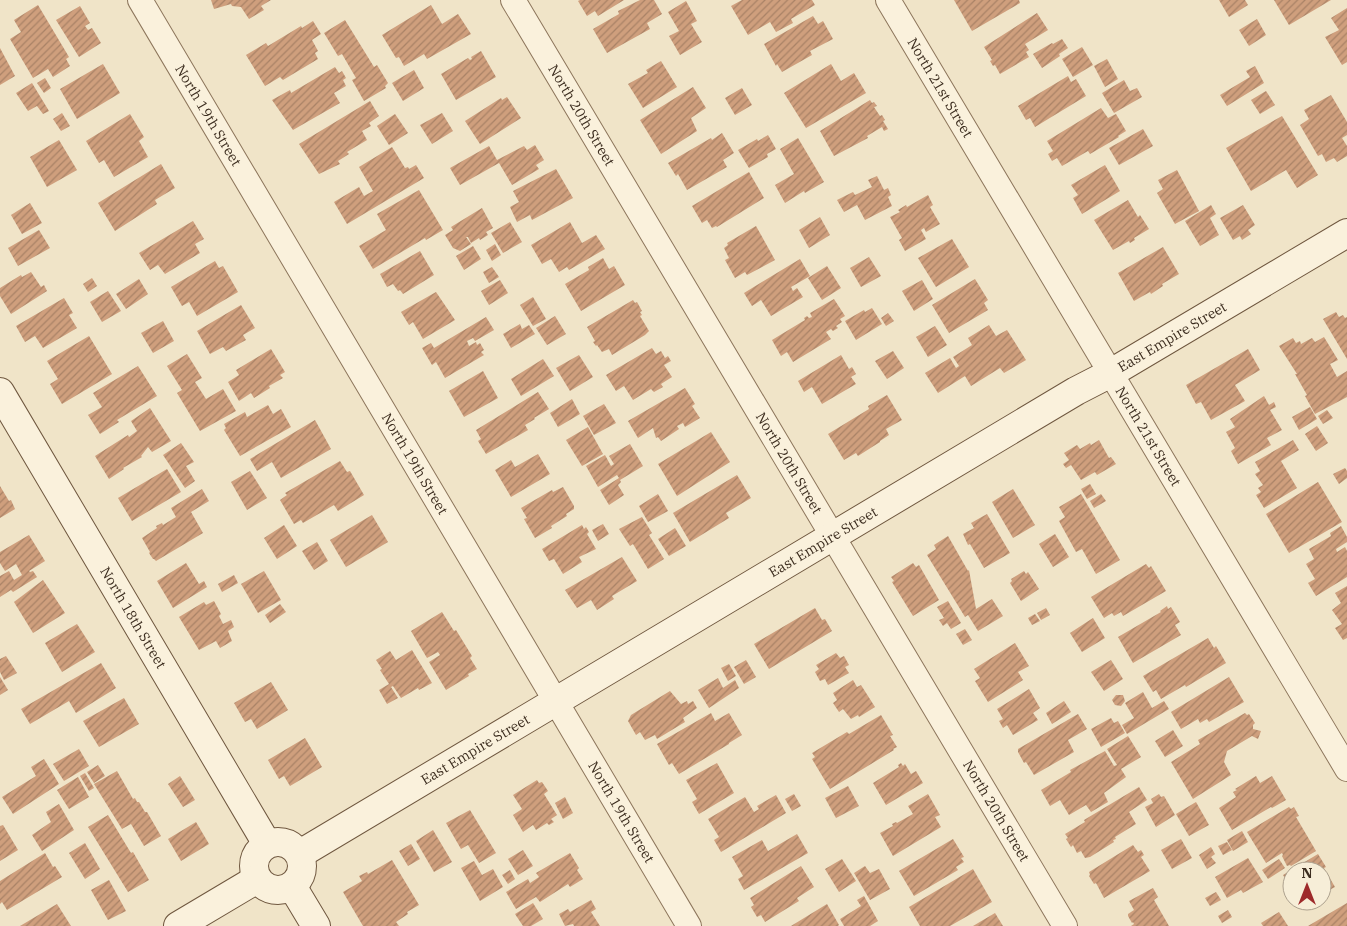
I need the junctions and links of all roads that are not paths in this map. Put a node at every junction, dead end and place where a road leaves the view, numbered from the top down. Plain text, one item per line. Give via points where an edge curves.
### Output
1 (140, 0) edge
2 (513, 0) edge
3 (888, 0) edge
4 (1347, 232) edge
5 (1111, 373) junction
6 (0, 392) edge
7 (834, 536) junction
8 (555, 702) junction
9 (1347, 769) edge
10 (267, 844) junction
11 (300, 854) junction
12 (257, 878) junction
13 (292, 886) junction
14 (178, 926) edge
15 (316, 926) edge
16 (689, 926) edge
17 (1065, 926) edge

1 - 8 street, North 19th Street
2 - 7 street, North 20th Street
3 - 5 street, North 21st Street
4 - 5 street, East Empire Street
5 - 7 street, East Empire Street
5 - 9 street, North 21st Street
6 - 10 street, North 18th Street
7 - 8 street, East Empire Street
7 - 17 street, North 20th Street
8 - 11 street, East Empire Street
8 - 16 street, North 19th Street
10 - 11 street via 281,841
10 - 12 street via 256,855 254,871
11 - 13 street via 303,867
12 - 13 street via 269,888
12 - 14 street
13 - 15 street

